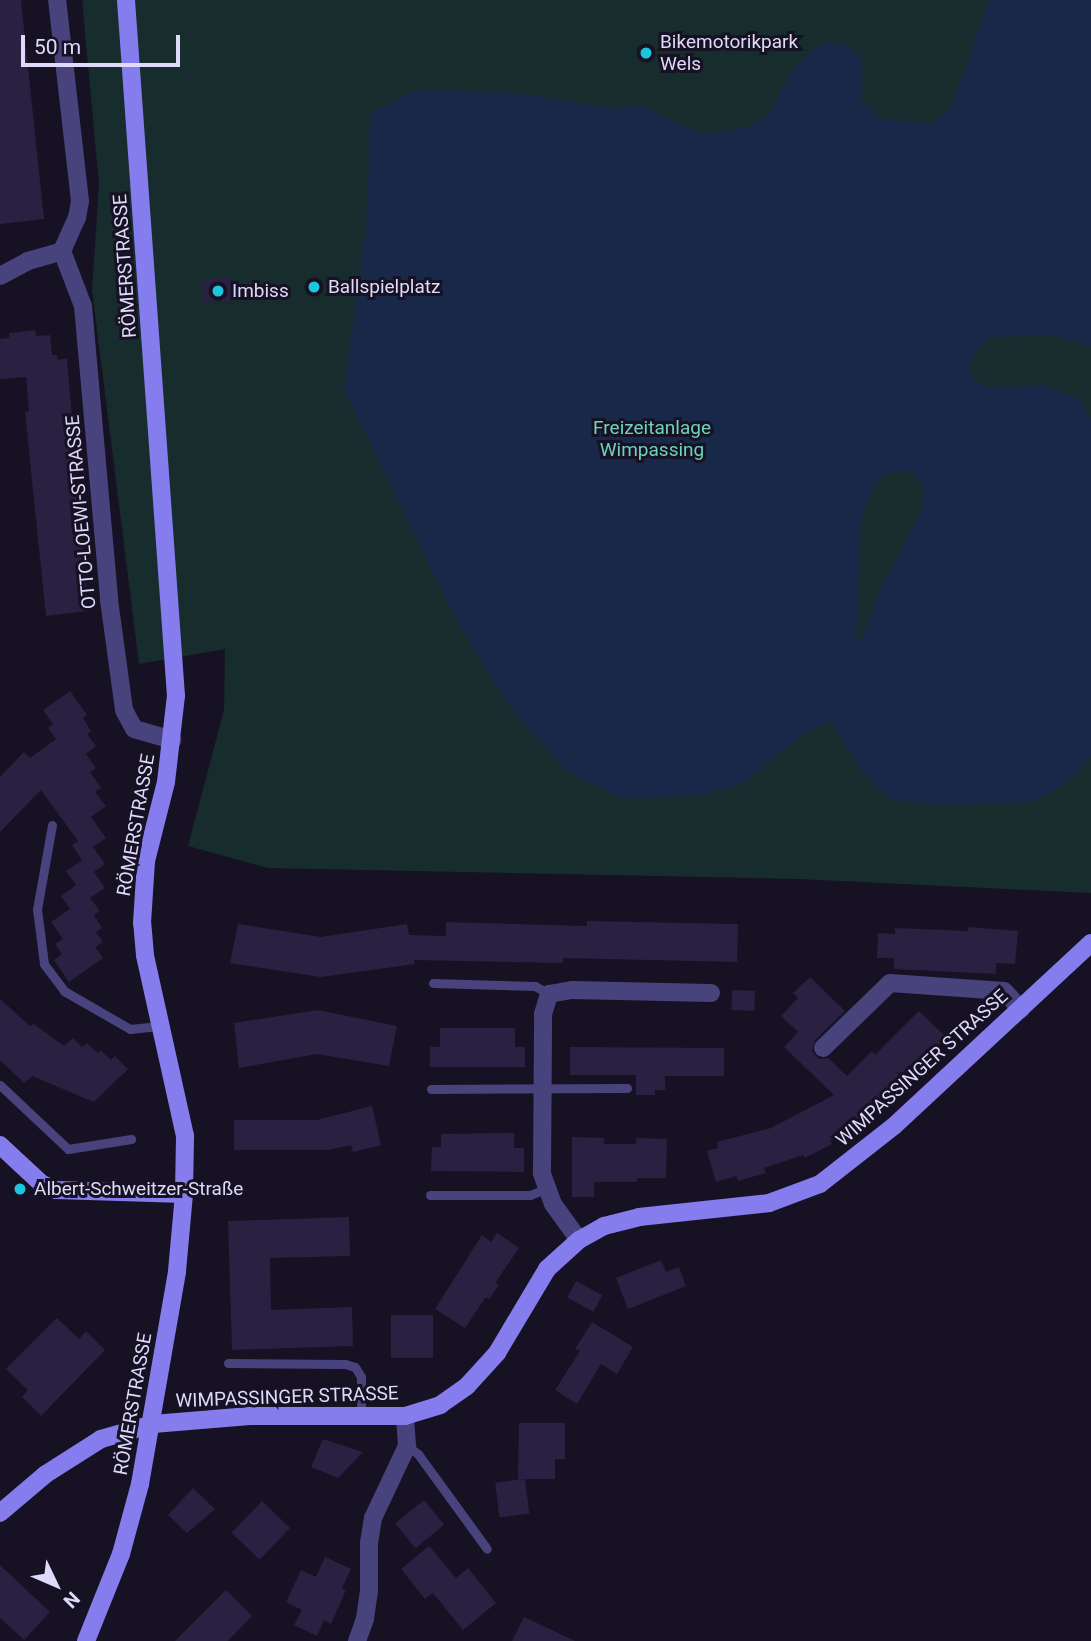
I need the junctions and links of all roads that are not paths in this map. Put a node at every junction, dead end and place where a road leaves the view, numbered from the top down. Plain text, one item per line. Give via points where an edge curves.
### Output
1 (57, 0) edge
2 (126, 0) edge
3 (62, 251) junction
4 (0, 276) edge
5 (172, 740) junction
6 (52, 825) dead end
7 (1091, 943) edge
8 (433, 983) dead end
9 (711, 993) dead end
10 (549, 994) junction
11 (1021, 1009) junction
12 (161, 1026) junction
13 (823, 1048) dead end
14 (0, 1085) edge
15 (626, 1088) dead end
16 (430, 1089) dead end
17 (542, 1090) junction
18 (131, 1139) dead end
19 (0, 1145) edge
20 (546, 1189) junction
21 (184, 1194) junction
22 (430, 1195) dead end
23 (579, 1240) junction
24 (228, 1363) dead end
25 (361, 1416) junction
26 (405, 1416) junction
27 (153, 1424) junction
28 (407, 1446) junction
29 (0, 1513) edge
30 (487, 1549) dead end
31 (86, 1641) edge
32 (357, 1641) edge

1 - 3 street via 80,201 74,230
2 - 5 main road, RÖMERSTRASSE via 173,618 176,696
3 - 4 street
3 - 5 street, OTTO-LOEWI-STRASSE via 83,306 109,600 124,710 134,729
5 - 12 main road, RÖMERSTRASSE via 143,892 145,955
6 - 12 lane via 37,909 44,964 64,990 130,1029
7 - 11 main road, WIMPASSINGER STRASSE
8 - 10 lane via 535,986
9 - 10 street via 572,990
10 - 17 street via 543,1014
11 - 13 street via 1004,991 890,983
11 - 23 main road, WIMPASSINGER STRASSE via 894,1126 820,1184 769,1203 639,1217 604,1226
12 - 21 main road, RÖMERSTRASSE via 185,1136
14 - 18 lane via 68,1149
15 - 17 lane
16 - 17 lane
17 - 20 street
19 - 21 main road via 42,1184 56,1190
20 - 22 lane via 530,1195
20 - 23 street
21 - 27 main road, RÖMERSTRASSE
23 - 26 main road, WIMPASSINGER STRASSE via 547,1269 497,1353 467,1386 440,1405
24 - 25 lane via 355,1367 361,1377
25 - 26 main road, WIMPASSINGER STRASSE
25 - 27 main road, WIMPASSINGER STRASSE via 250,1416
26 - 28 street
27 - 29 main road, WIMPASSINGER STRASSE via 101,1439 47,1474
27 - 31 main road, RÖMERSTRASSE via 121,1554
28 - 30 lane via 418,1454
28 - 32 street via 373,1518 367,1605

